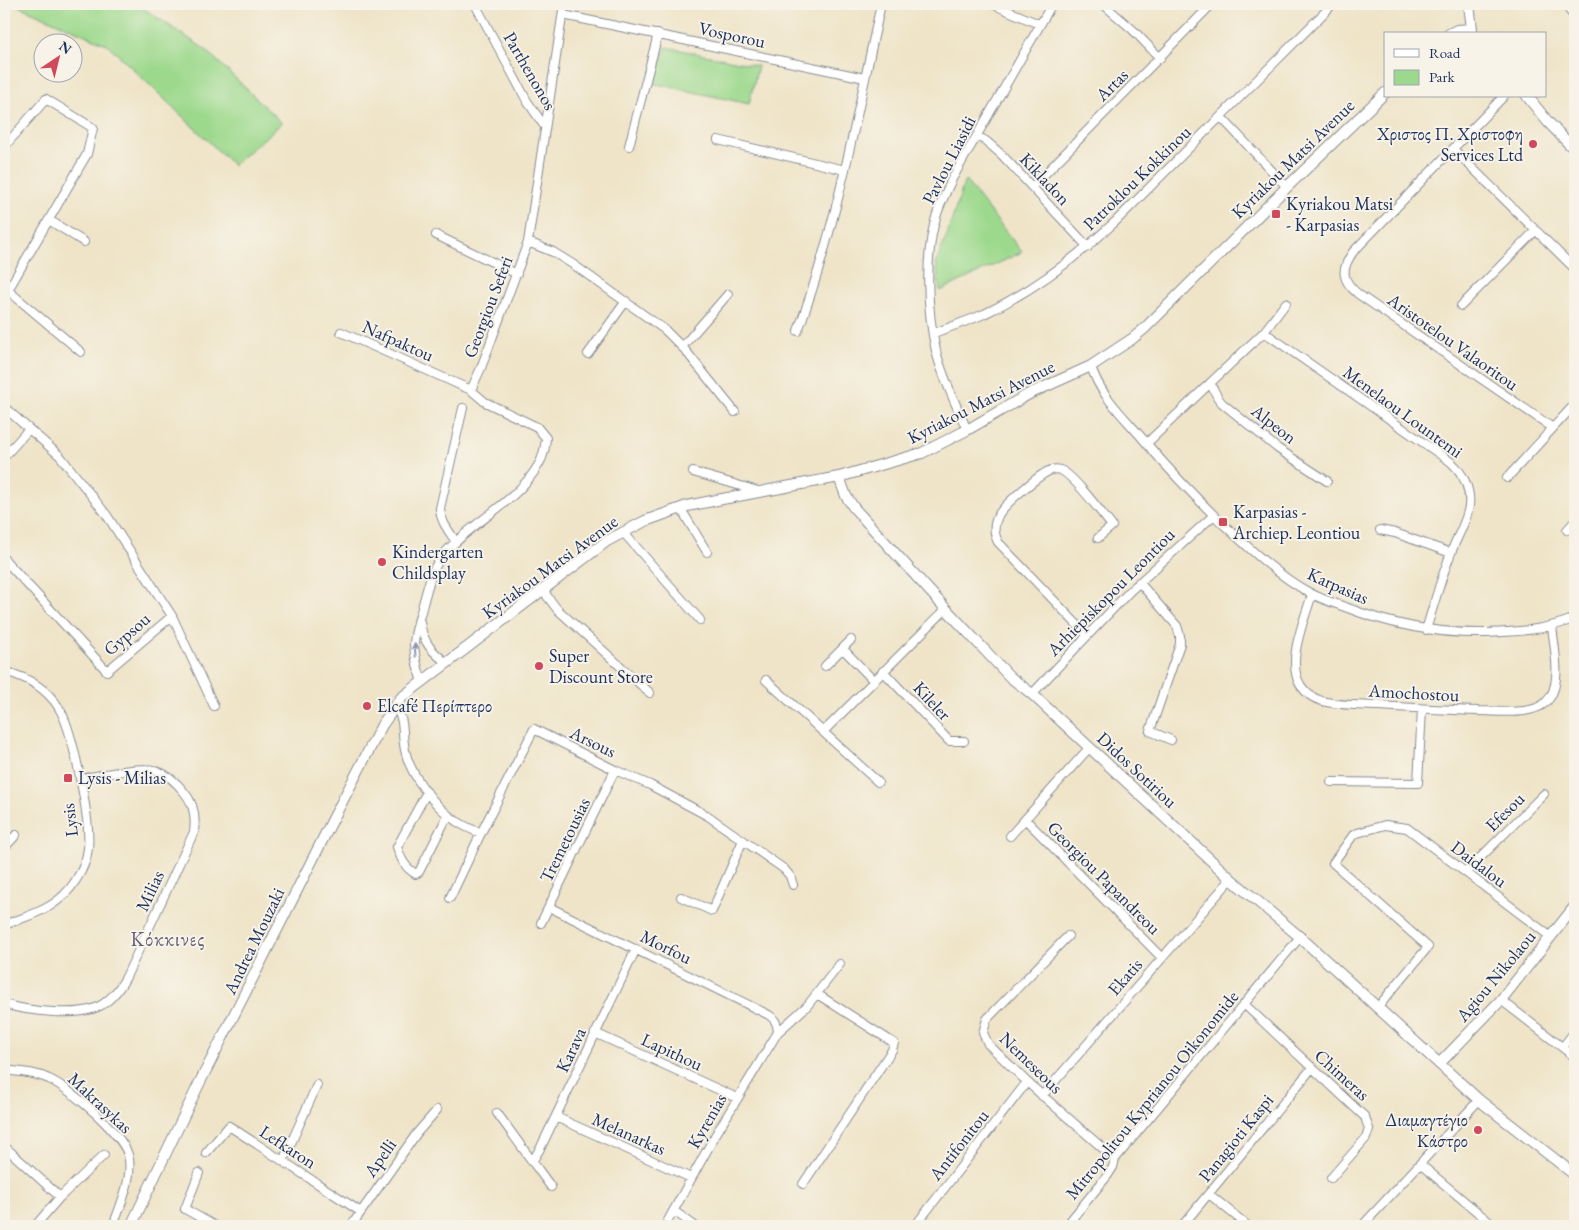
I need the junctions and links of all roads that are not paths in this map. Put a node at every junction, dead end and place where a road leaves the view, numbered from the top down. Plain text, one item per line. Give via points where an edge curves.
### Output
1 (475, 4) edge
2 (564, 4) edge
3 (881, 4) edge
4 (992, 4) edge
5 (1052, 4) edge
6 (1104, 4) edge
7 (1212, 4) edge
8 (1333, 4) edge
9 (1469, 4) edge
10 (1567, 4) edge
11 (563, 15) junction
12 (1575, 17) edge
13 (1039, 24) junction
14 (1475, 31) edge
15 (1454, 32) edge
16 (658, 34) junction
17 (1160, 58) junction
18 (865, 78) junction
19 (1384, 94) edge
20 (1502, 98) edge
21 (1529, 98) edge
22 (1221, 117) junction
23 (545, 127) junction
24 (977, 136) junction
25 (718, 140) dead end
26 (630, 146) dead end
27 (4, 147) edge
28 (1453, 150) junction
29 (1575, 150) edge
30 (845, 170) junction
31 (1032, 186) junction
32 (1287, 187) junction
33 (49, 220) junction
34 (1536, 231) junction
35 (436, 234) dead end
36 (84, 242) dead end
37 (528, 242) junction
38 (1088, 247) junction
39 (1575, 269) edge
40 (517, 274) junction
41 (6, 289) edge
42 (728, 294) dead end
43 (626, 301) junction
44 (1286, 303) dead end
45 (1461, 306) dead end
46 (798, 331) dead end
47 (341, 332) dead end
48 (1264, 332) junction
49 (934, 334) junction
50 (682, 347) junction
51 (81, 352) dead end
52 (588, 354) dead end
53 (1091, 366) junction
54 (1210, 383) junction
55 (471, 390) junction
56 (1575, 404) edge
57 (4, 407) edge
58 (463, 408) dead end
59 (736, 412) dead end
60 (1553, 428) junction
61 (29, 430) junction
62 (967, 430) junction
63 (1147, 443) junction
64 (4, 457) edge
65 (693, 472) dead end
66 (839, 477) junction
67 (1506, 478) dead end
68 (1327, 481) dead end
69 (760, 492) junction
70 (681, 508) junction
71 (1214, 515) junction
72 (1575, 521) edge
73 (1380, 530) dead end
74 (1567, 530) dead end
75 (623, 532) junction
76 (1098, 538) dead end
77 (456, 542) junction
78 (707, 552) dead end
79 (1451, 553) junction
80 (4, 559) edge
81 (1139, 582) junction
82 (544, 589) junction
83 (1312, 594) junction
84 (946, 609) junction
85 (172, 616) junction
86 (419, 618) junction
87 (1575, 618) edge
88 (700, 620) dead end
89 (1552, 626) junction
90 (1426, 630) junction
91 (1087, 635) junction
92 (851, 640) dead end
93 (843, 649) junction
94 (447, 663) junction
95 (825, 666) dead end
96 (4, 671) edge
97 (883, 671) junction
98 (766, 680) dead end
99 (874, 681) junction
100 (422, 682) junction
101 (650, 693) dead end
102 (1032, 694) junction
103 (395, 705) junction
104 (214, 706) dead end
105 (1422, 709) junction
106 (823, 732) junction
107 (1171, 740) dead end
108 (964, 741) dead end
109 (1090, 748) junction
110 (615, 770) junction
111 (80, 779) junction
112 (878, 782) dead end
113 (1331, 782) dead end
114 (427, 792) junction
115 (1544, 794) dead end
116 (448, 815) junction
117 (1025, 819) junction
118 (480, 834) junction
119 (16, 835) dead end
120 (1010, 836) dead end
121 (743, 840) junction
122 (4, 848) edge
123 (1466, 872) junction
124 (1231, 879) junction
125 (793, 886) dead end
126 (681, 897) dead end
127 (450, 898) dead end
128 (1575, 906) edge
129 (549, 907) junction
130 (541, 923) dead end
131 (4, 925) edge
132 (1068, 936) dead end
133 (1300, 937) junction
134 (1551, 937) junction
135 (636, 949) junction
136 (1162, 958) junction
137 (840, 964) dead end
138 (817, 994) junction
139 (1501, 1000) junction
140 (4, 1004) edge
141 (1244, 1004) junction
142 (1378, 1007) junction
143 (1575, 1031) edge
144 (778, 1032) junction
145 (595, 1033) junction
146 (1562, 1047) junction
147 (1575, 1057) edge
148 (1439, 1064) junction
149 (1312, 1068) junction
150 (4, 1070) edge
151 (1026, 1082) junction
152 (317, 1085) dead end
153 (1042, 1096) junction
154 (737, 1098) junction
155 (1479, 1100) junction
156 (436, 1110) dead end
157 (497, 1114) dead end
158 (556, 1117) junction
159 (4, 1146) edge
160 (206, 1154) dead end
161 (104, 1155) dead end
162 (1115, 1159) junction
163 (283, 1161) junction
164 (532, 1162) junction
165 (1420, 1164) junction
166 (198, 1173) dead end
167 (1575, 1175) edge
168 (691, 1178) junction
169 (1331, 1178) dead end
170 (803, 1184) dead end
171 (551, 1187) dead end
172 (1209, 1194) junction
173 (60, 1197) junction
174 (674, 1211) junction
175 (361, 1212) junction
176 (1365, 1225) edge
177 (35, 1226) edge
178 (113, 1226) edge
179 (131, 1226) edge
180 (215, 1226) edge
181 (351, 1226) edge
182 (665, 1226) edge
183 (695, 1226) edge
184 (914, 1226) edge
185 (1068, 1226) edge
186 (1182, 1226) edge
187 (1248, 1226) edge
188 (1494, 1226) edge

1 - 23 street, Parthenonos
2 - 11 street, Georgiou Seferi
3 - 18 street
4 - 13 street
5 - 13 street, Pavlou Liasidi
6 - 17 street
7 - 17 street, Artas
8 - 22 street, Patroklou Kokkinou
9 - 14 street
10 - 12 street
11 - 16 street, Vosporou
11 - 23 street, Georgiou Seferi
13 - 24 street, Pavlou Liasidi
14 - 15 street
16 - 18 street, Vosporou
16 - 26 street
17 - 31 street, Artas
18 - 30 street
19 - 32 street, Kyriakou Matsi Avenue
20 - 28 street
21 - 29 street
22 - 32 street
22 - 38 street, Patroklou Kokkinou
23 - 37 street, Georgiou Seferi
24 - 31 street, Kikladon via 993,146
24 - 49 street, Pavlou Liasidi via 944,197 934,228 929,282
25 - 30 street
27 - 33 street via 46,98 93,128 87,154
28 - 34 street
28 - 60 street, Aristotelou Valaoritou via 1353,252 1346,262 1344,274 1358,294
30 - 46 street via 812,294
31 - 38 street, Kikladon
32 - 53 street, Kyriakou Matsi Avenue via 1144,329
33 - 36 street
33 - 41 street
34 - 39 street
34 - 45 street
35 - 40 street
37 - 40 street, Georgiou Seferi
37 - 43 street via 553,252
38 - 49 street, Patroklou Kokkinou via 1013,299
40 - 55 street, Georgiou Seferi
41 - 51 street
42 - 50 street
43 - 50 street
43 - 52 street
44 - 48 street
47 - 55 street, Nafpaktou
48 - 54 street
48 - 79 street, Menelaou Lountemi via 1457,468 1466,482 1469,506
49 - 62 street, Pavlou Liasidi via 941,367
50 - 59 street
53 - 62 street, Kyriakou Matsi Avenue via 1029,394
53 - 63 street, Karpasias via 1106,394
54 - 63 street
54 - 68 street, Alpeon via 1222,403 1277,448
55 - 77 street via 485,402 536,427 546,438 540,463 529,478 512,497
56 - 60 street
57 - 61 street, Gypsou
58 - 77 street via 440,508 443,523
60 - 67 street
61 - 64 street
61 - 85 street, Gypsou via 60,456 106,514
62 - 66 street, Kyriakou Matsi Avenue via 922,453
63 - 71 street, Karpasias
65 - 69 street
66 - 69 street, Kyriakou Matsi Avenue
66 - 84 street, Didos Sotiriou via 854,508
69 - 70 street, Kyriakou Matsi Avenue
70 - 75 street, Kyriakou Matsi Avenue
70 - 78 street
71 - 81 street, Arhiepiskopou Leontiou
71 - 83 street, Karpasias via 1259,557
72 - 74 street
73 - 79 street
75 - 82 street, Kyriakou Matsi Avenue
75 - 88 street
76 - 91 street via 1112,526 1071,477 1060,470 1043,474 1004,507 995,526 998,542
77 - 86 street via 442,556 431,575
79 - 90 street, Menelaou Lountemi
80 - 85 street, Gypsou via 107,671
81 - 91 street, Arhiepiskopou Leontiou
81 - 107 street via 1177,626 1180,636 1178,651 1150,731
82 - 94 street, Kyriakou Matsi Avenue
82 - 101 street via 557,609
83 - 90 street, Karpasias via 1382,620
83 - 105 street, Amochostou via 1294,661 1297,677 1306,691 1328,702
84 - 97 street
84 - 102 street, Didos Sotiriou via 1010,677
85 - 104 street
86 - 94 street via 426,642
100 -> 86 street via 414,644
87 - 89 street, Karpasias
89 - 90 street, Karpasias via 1508,632
89 - 105 street, Amochostou via 1557,671 1554,690 1544,703 1531,710 1515,712
91 - 102 street, Arhiepiskopou Leontiou
92 - 93 street
93 - 95 street
93 - 99 street
94 - 100 street, Kyriakou Matsi Avenue
96 - 111 street, Lysis via 36,685 59,707
97 - 99 street
97 - 108 street, Kileler via 949,741
98 - 106 street
99 - 106 street
100 - 103 street, Andrea Mouzaki
102 - 109 street, Didos Sotiriou
103 - 114 street via 403,722 405,752
103 - 179 street, Andrea Mouzaki via 333,819
105 - 113 street via 1418,783
106 - 112 street
109 - 117 street
109 - 124 street, Didos Sotiriou
110 - 118 street, Arsous via 534,729
110 - 121 street, Arsous via 694,808
110 - 129 street, Tremetousias
111 - 131 street, Lysis via 89,837 86,859 79,875 68,891 50,906
111 - 140 street, Milias via 156,770 172,780 188,797 196,822 194,832 126,977 113,997 98,1008 80,1013 34,1011
114 - 116 street
114 - 116 street via 397,847 406,868 414,874 419,872
115 - 123 street, Efesou
116 - 118 street
117 - 120 street
117 - 136 street, Georgiou Papandreou
118 - 127 street, Arsous
119 - 122 street
121 - 125 street, Arsous via 784,869
121 - 126 street via 712,911
123 - 134 street, Daidalou
123 - 142 street, Daidalou via 1407,828 1385,825 1354,834 1333,863 1428,947
124 - 133 street, Didos Sotiriou
124 - 136 street, Ekatis
128 - 134 street, Agiou Nikolaou
129 - 130 street, Tremetousias
129 - 135 street, Morfou
132 - 151 street, Nemeseous via 987,1019 982,1033 988,1044
133 - 141 street, Mitropolitou Kyprianou Oikonomide
133 - 142 street, Didos Sotiriou
134 - 139 street, Agiou Nikolaou
135 - 144 street, Morfou via 769,1015 777,1024
135 - 145 street, Karava
136 - 153 street, Ekatis
137 - 138 street, Kyrenias
138 - 144 street, Kyrenias
138 - 170 street via 894,1043
139 - 146 street
139 - 148 street, Agiou Nikolaou
141 - 149 street, Chimeras
141 - 162 street, Mitropolitou Kyprianou Oikonomide
142 - 148 street, Didos Sotiriou
143 - 146 street
144 - 154 street, Kyrenias
145 - 154 street, Lapithou
145 - 158 street, Karava
146 - 147 street
148 - 155 street, Didos Sotiriou
149 - 169 street, Chimeras via 1362,1112 1368,1125 1368,1135
149 - 172 street, Panagioti Kaspi
150 - 178 street, Makrasykas via 42,1076 62,1086 123,1143 129,1155 130,1168
151 - 153 street, Nemeseous
151 - 184 street, Antifonitou
152 - 163 street
153 - 162 street, Nemeseous
154 - 168 street, Kyrenias
155 - 165 street
155 - 167 street, Didos Sotiriou
156 - 175 street, Apelli
157 - 164 street
158 - 164 street, Karava
158 - 168 street, Melanarkas
159 - 173 street
160 - 163 street, Lefkaron via 229,1126
161 - 173 street
162 - 185 street, Mitropolitou Kyprianou Oikonomide via 1108,1175
163 - 175 street, Lefkaron
164 - 171 street
165 - 176 street
165 - 188 street
166 - 180 street via 185,1209
168 - 174 street, Kyrenias
172 - 186 street, Panagioti Kaspi
172 - 187 street
173 - 177 street
174 - 182 street, Kyrenias
174 - 183 street
175 - 181 street, Apelli

